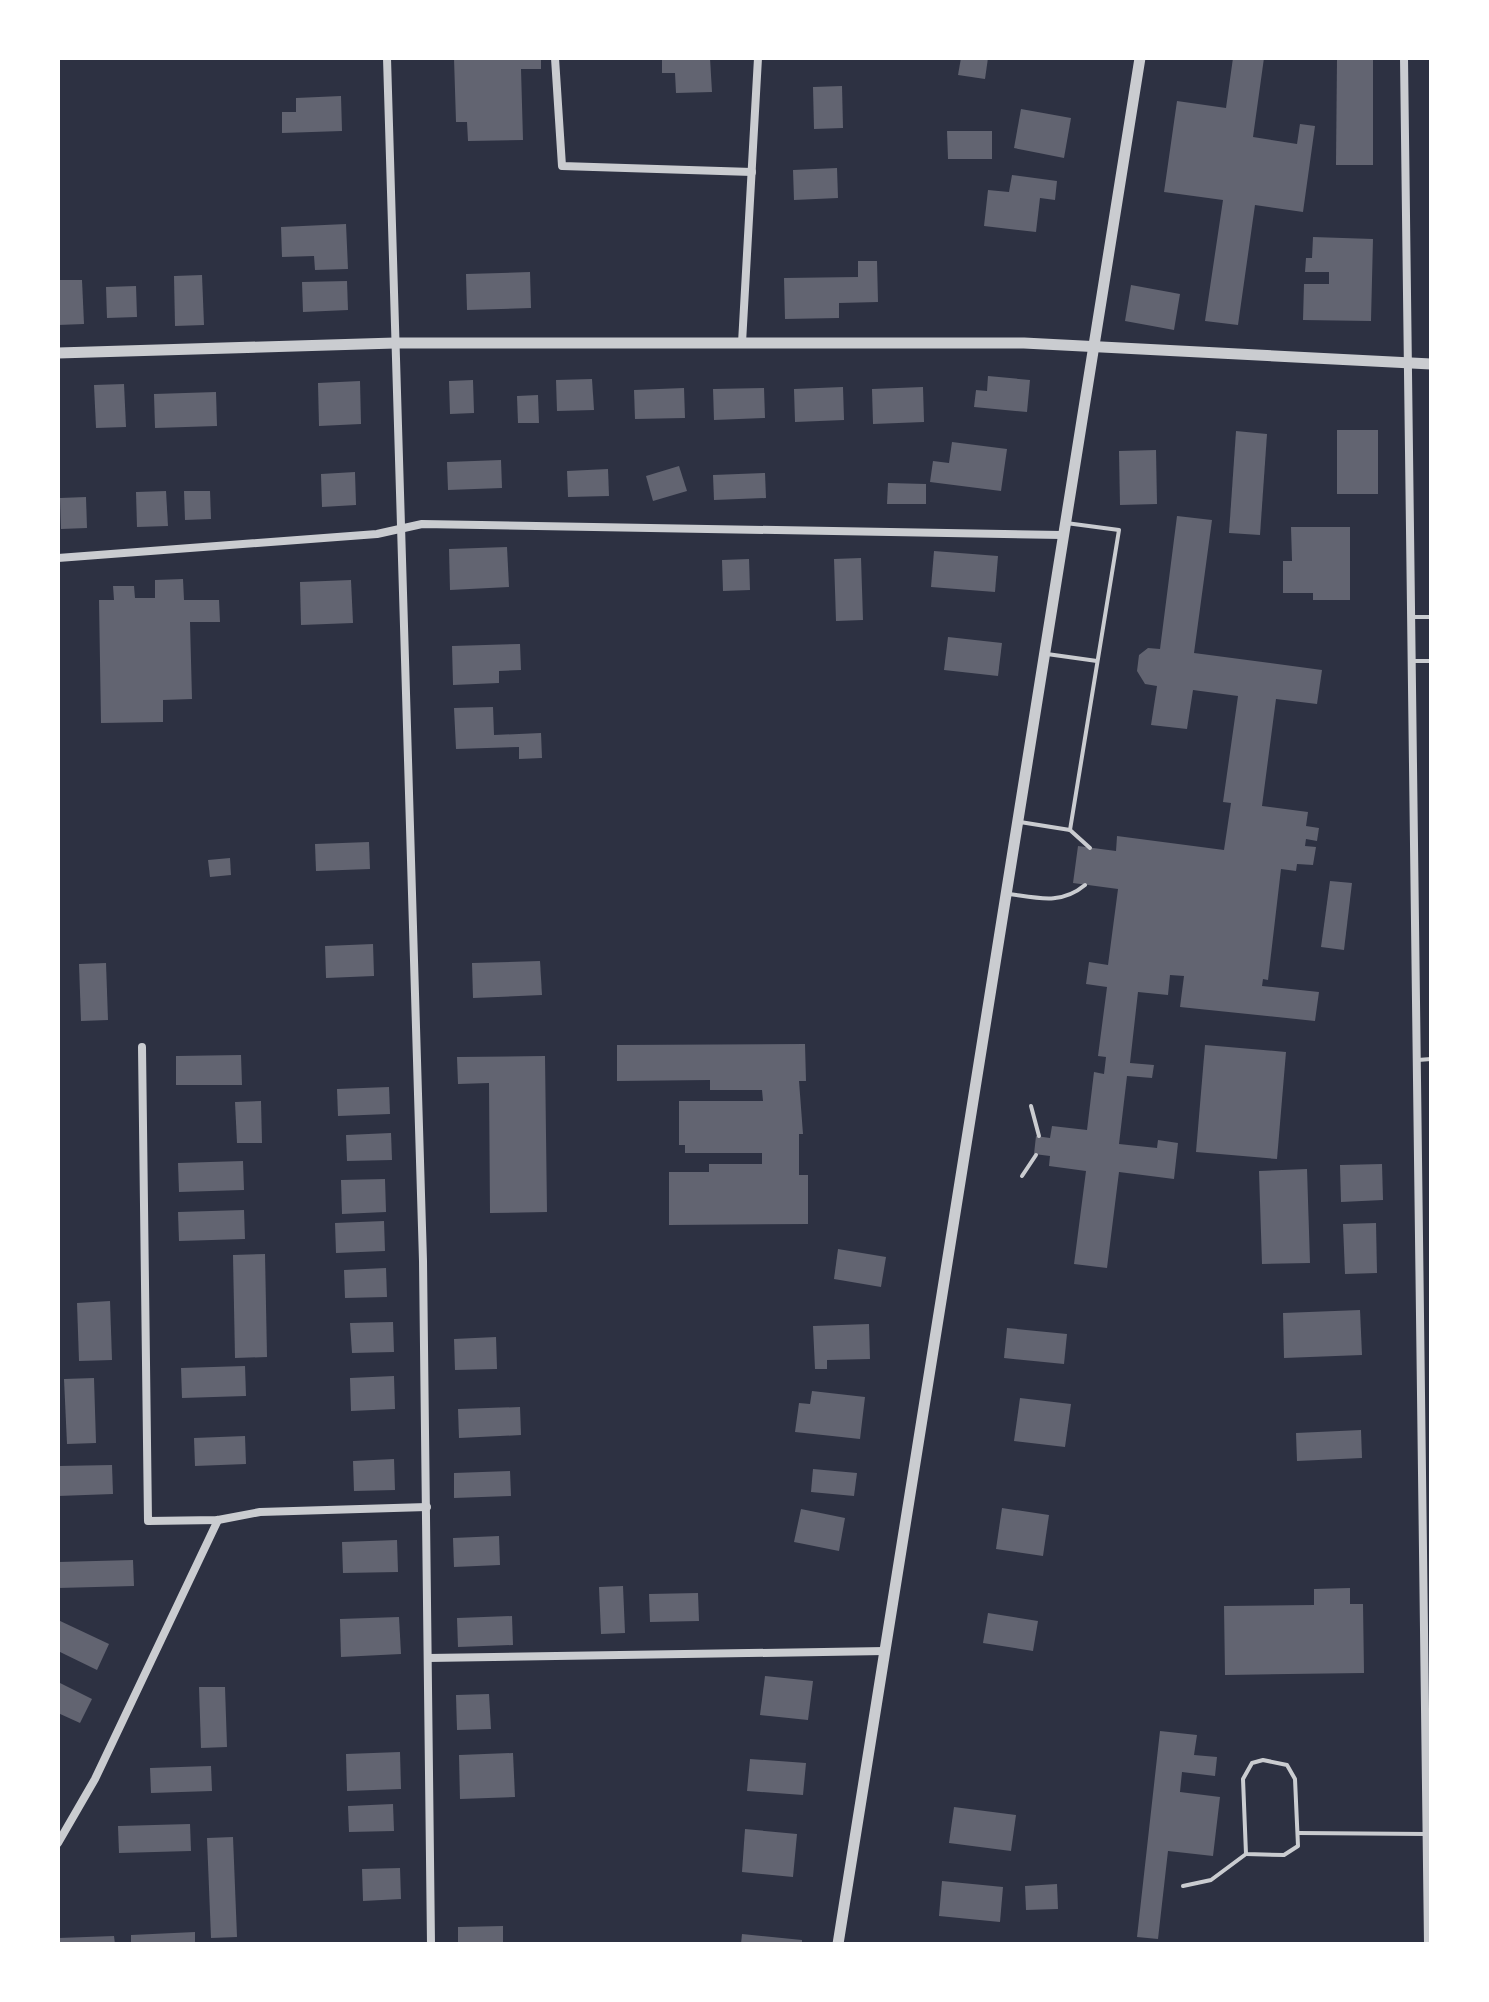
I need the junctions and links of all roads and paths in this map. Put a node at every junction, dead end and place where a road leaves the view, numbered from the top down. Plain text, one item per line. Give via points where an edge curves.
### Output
1 (387, 58) edge
2 (555, 58) edge
3 (758, 58) edge
4 (1140, 58) edge
5 (1404, 58) edge
6 (752, 172) junction
7 (395, 343) junction
8 (742, 343) junction
9 (1092, 346) junction
10 (58, 353) edge
11 (1408, 363) junction
12 (1431, 364) edge
13 (401, 529) junction
14 (1063, 529) junction
15 (58, 558) edge
16 (1411, 617) junction
17 (1431, 617) edge
18 (1044, 653) junction
19 (1097, 661) junction
20 (1412, 661) junction
21 (1431, 661) edge
22 (1017, 822) junction
23 (1070, 830) junction
24 (1090, 848) dead end
25 (1085, 885) dead end
26 (1006, 894) junction
27 (142, 1047) dead end
28 (1431, 1059) edge
29 (1418, 1060) junction
30 (1031, 1106) dead end
31 (1039, 1136) dead end
32 (1036, 1155) dead end
33 (1022, 1176) dead end
34 (427, 1507) junction
35 (218, 1520) junction
36 (885, 1651) junction
37 (428, 1658) junction
38 (1298, 1833) junction
39 (1428, 1834) junction
40 (58, 1843) edge
41 (1246, 1854) junction
42 (1183, 1886) dead end
43 (431, 1944) edge
44 (838, 1944) edge
45 (1428, 1944) edge

1 - 7 street
2 - 6 street via 562,166
3 - 6 street
4 - 9 street
5 - 11 street
6 - 8 street
7 - 8 street
7 - 10 street
7 - 13 street
8 - 9 street
9 - 11 street
9 - 14 street
11 - 12 street
11 - 16 street
13 - 14 street via 422,524
13 - 15 street
13 - 34 street
14 - 18 street
14 - 19 lane via 1119,530
16 - 17 lane
16 - 20 street
18 - 19 lane
18 - 22 street
19 - 23 lane
20 - 21 lane
20 - 29 street
22 - 23 lane
22 - 26 street
23 - 24 lane
25 - 26 lane via 1057,900
26 - 36 street
27 - 35 street via 148,1521
28 - 29 lane
29 - 39 street
30 - 31 lane
32 - 33 lane
34 - 35 street via 260,1512
34 - 37 street
35 - 40 street via 95,1779
36 - 37 street
36 - 44 street
37 - 43 street
38 - 39 lane
38 - 41 lane via 1293,1852
38 - 41 lane via 1293,1770 1280,1761 1252,1763 1243,1779
39 - 45 street
41 - 42 lane via 1211,1880

